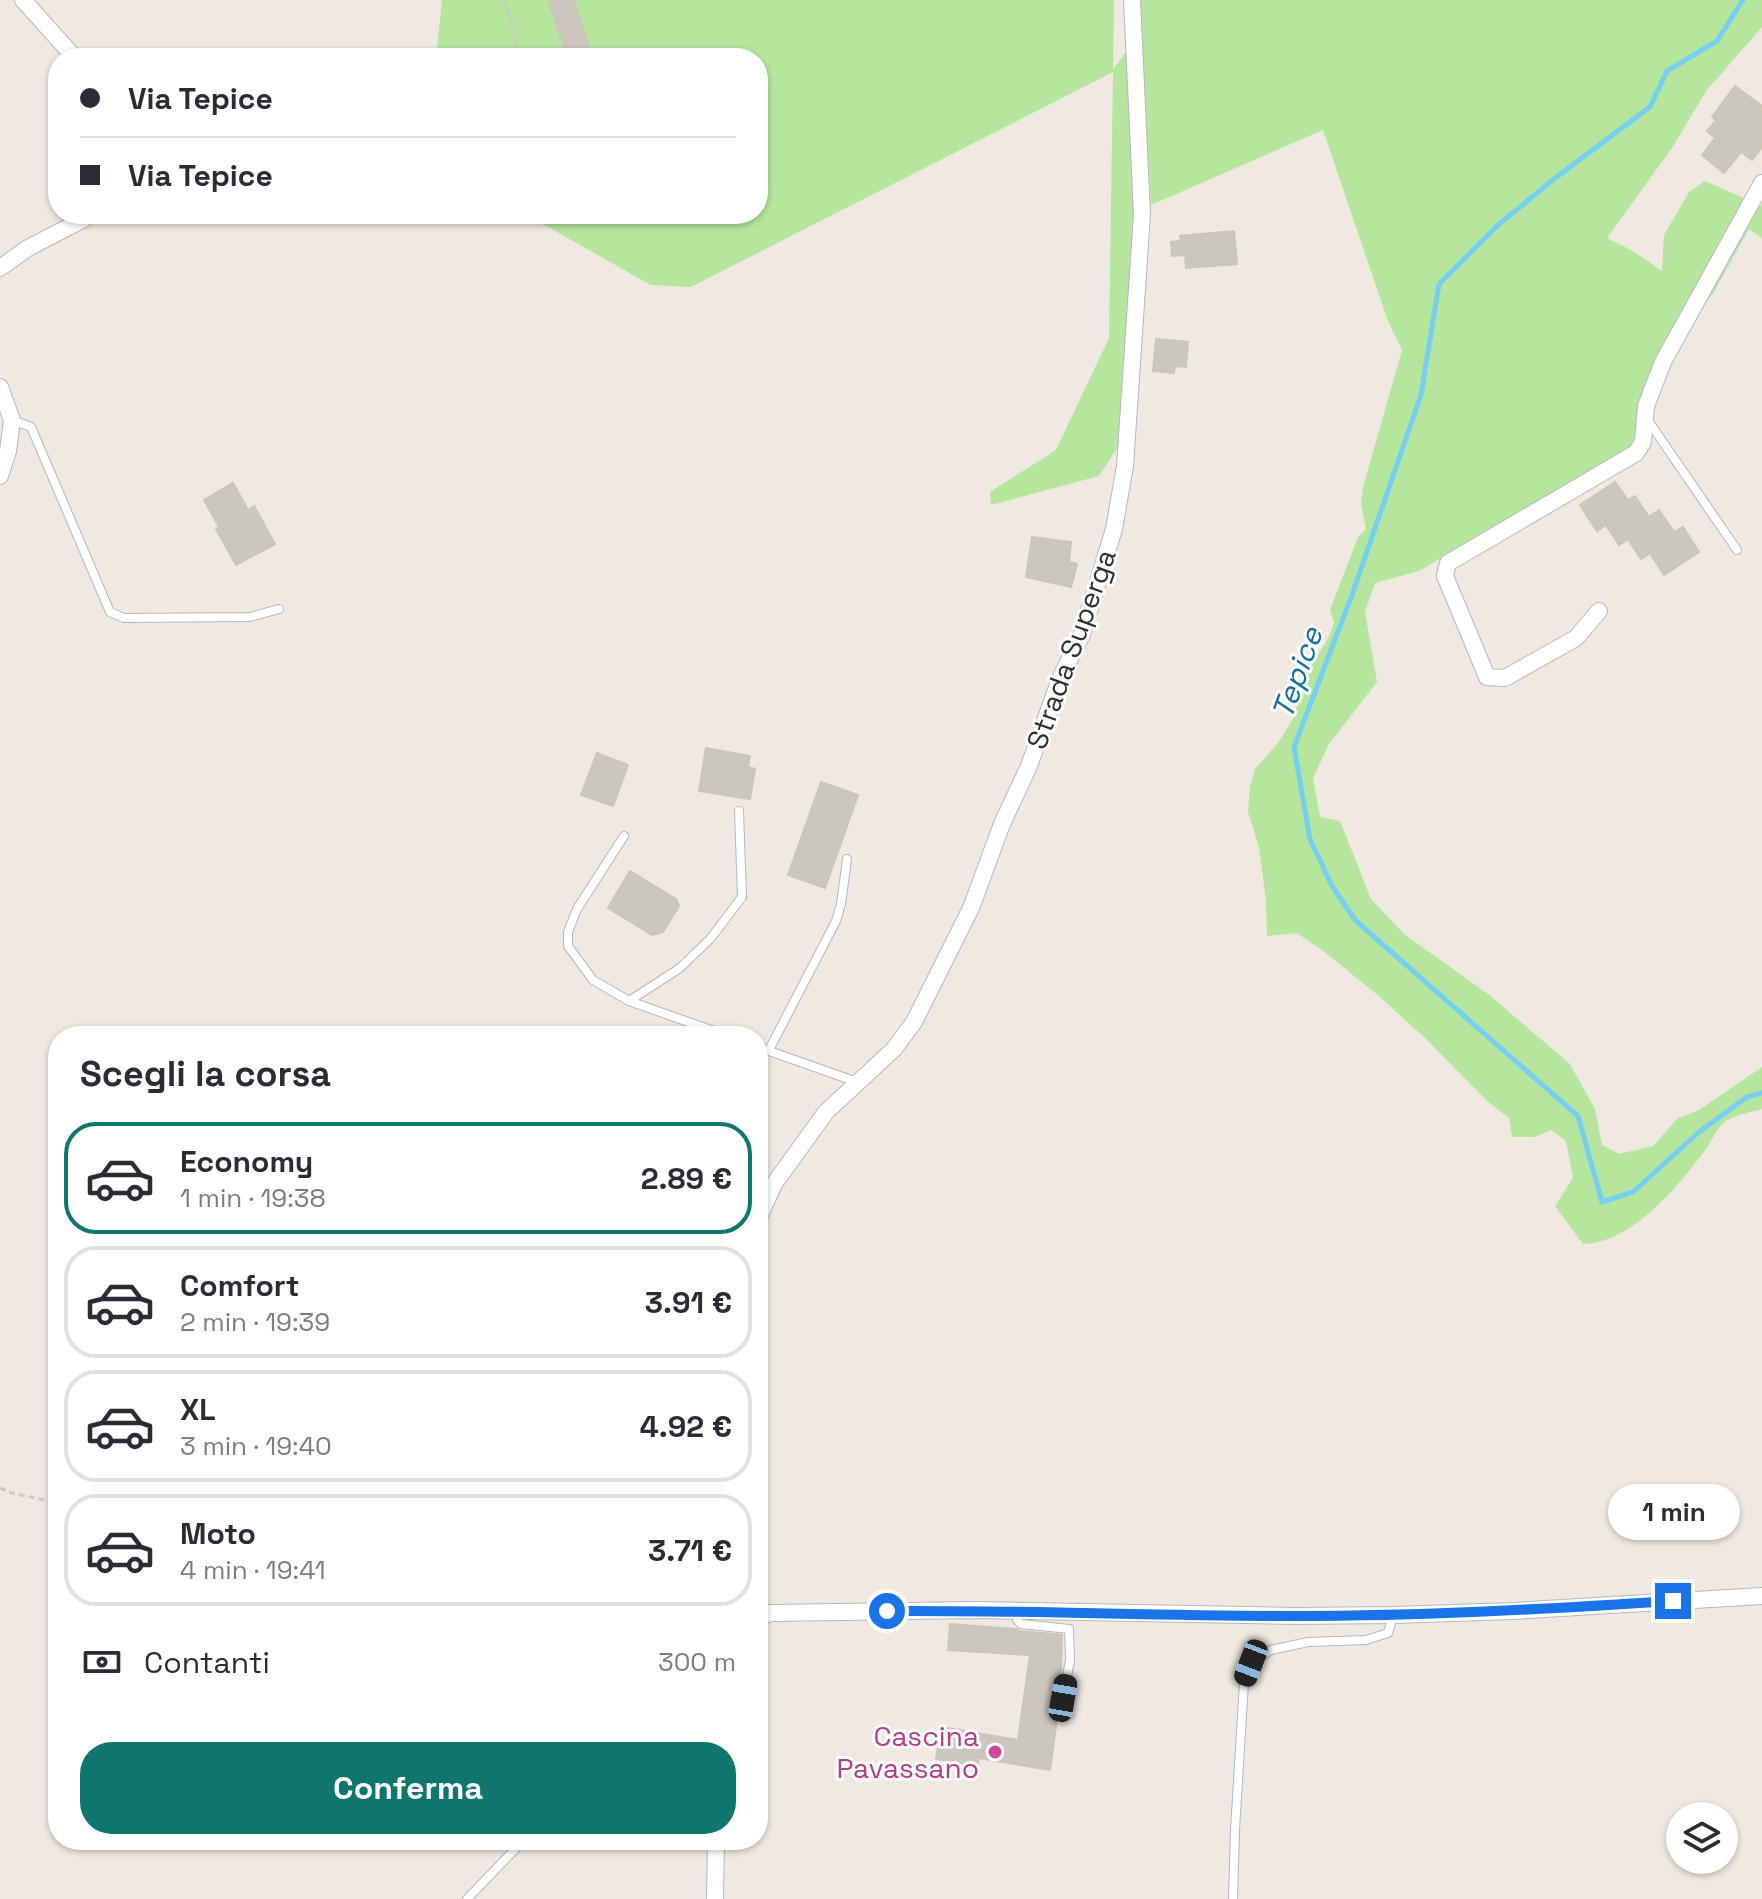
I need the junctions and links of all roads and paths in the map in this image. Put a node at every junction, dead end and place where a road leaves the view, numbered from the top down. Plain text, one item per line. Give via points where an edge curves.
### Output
1 (23, 0) edge
2 (504, 0) edge
3 (1132, 0) edge
4 (66, 48) edge
5 (517, 48) edge
6 (1762, 183) edge
7 (74, 224) edge
8 (0, 268) edge
9 (0, 387) edge
10 (1645, 416) junction
11 (12, 420) junction
12 (0, 476) edge
13 (1737, 550) dead end
14 (279, 609) dead end
15 (1599, 611) dead end
16 (739, 811) dead end
17 (624, 836) dead end
18 (847, 859) dead end
19 (629, 1001) junction
20 (700, 1026) edge
21 (769, 1050) joint
22 (858, 1082) junction
23 (768, 1197) edge
24 (0, 1488) edge
25 (48, 1501) edge
26 (1762, 1596) edge
27 (1019, 1611) junction
28 (768, 1614) edge
29 (1394, 1615) junction
30 (1063, 1698) dead end
31 (514, 1850) edge
32 (716, 1850) edge
33 (467, 1899) edge
34 (715, 1899) edge
35 (1233, 1899) edge

1 - 4 street
2 - 5 path
3 - 22 street, Strada Superga via 1142,214 1125,466 1114,529 1082,634 971,908 914,1022
6 - 10 street via 1663,362
7 - 8 street
9 - 11 street
10 - 13 lane
10 - 15 street via 1643,442 1636,453 1448,563 1445,576 1487,677 1505,678 1576,638
11 - 12 street
11 - 14 lane via 31,427 110,612 124,618 250,617
16 - 19 lane via 742,897 680,968
17 - 19 lane via 577,909 568,946 593,980
18 - 21 lane via 836,921
19 - 20 lane
21 - 22 lane
22 - 23 street, Strada Superga via 826,1112
24 - 25 path
26 - 29 street
27 - 28 street
27 - 29 street
27 - 30 lane via 1021,1624 1069,1629
29 - 35 lane via 1388,1633 1271,1650 1251,1663 1244,1683
31 - 33 lane
32 - 34 street

